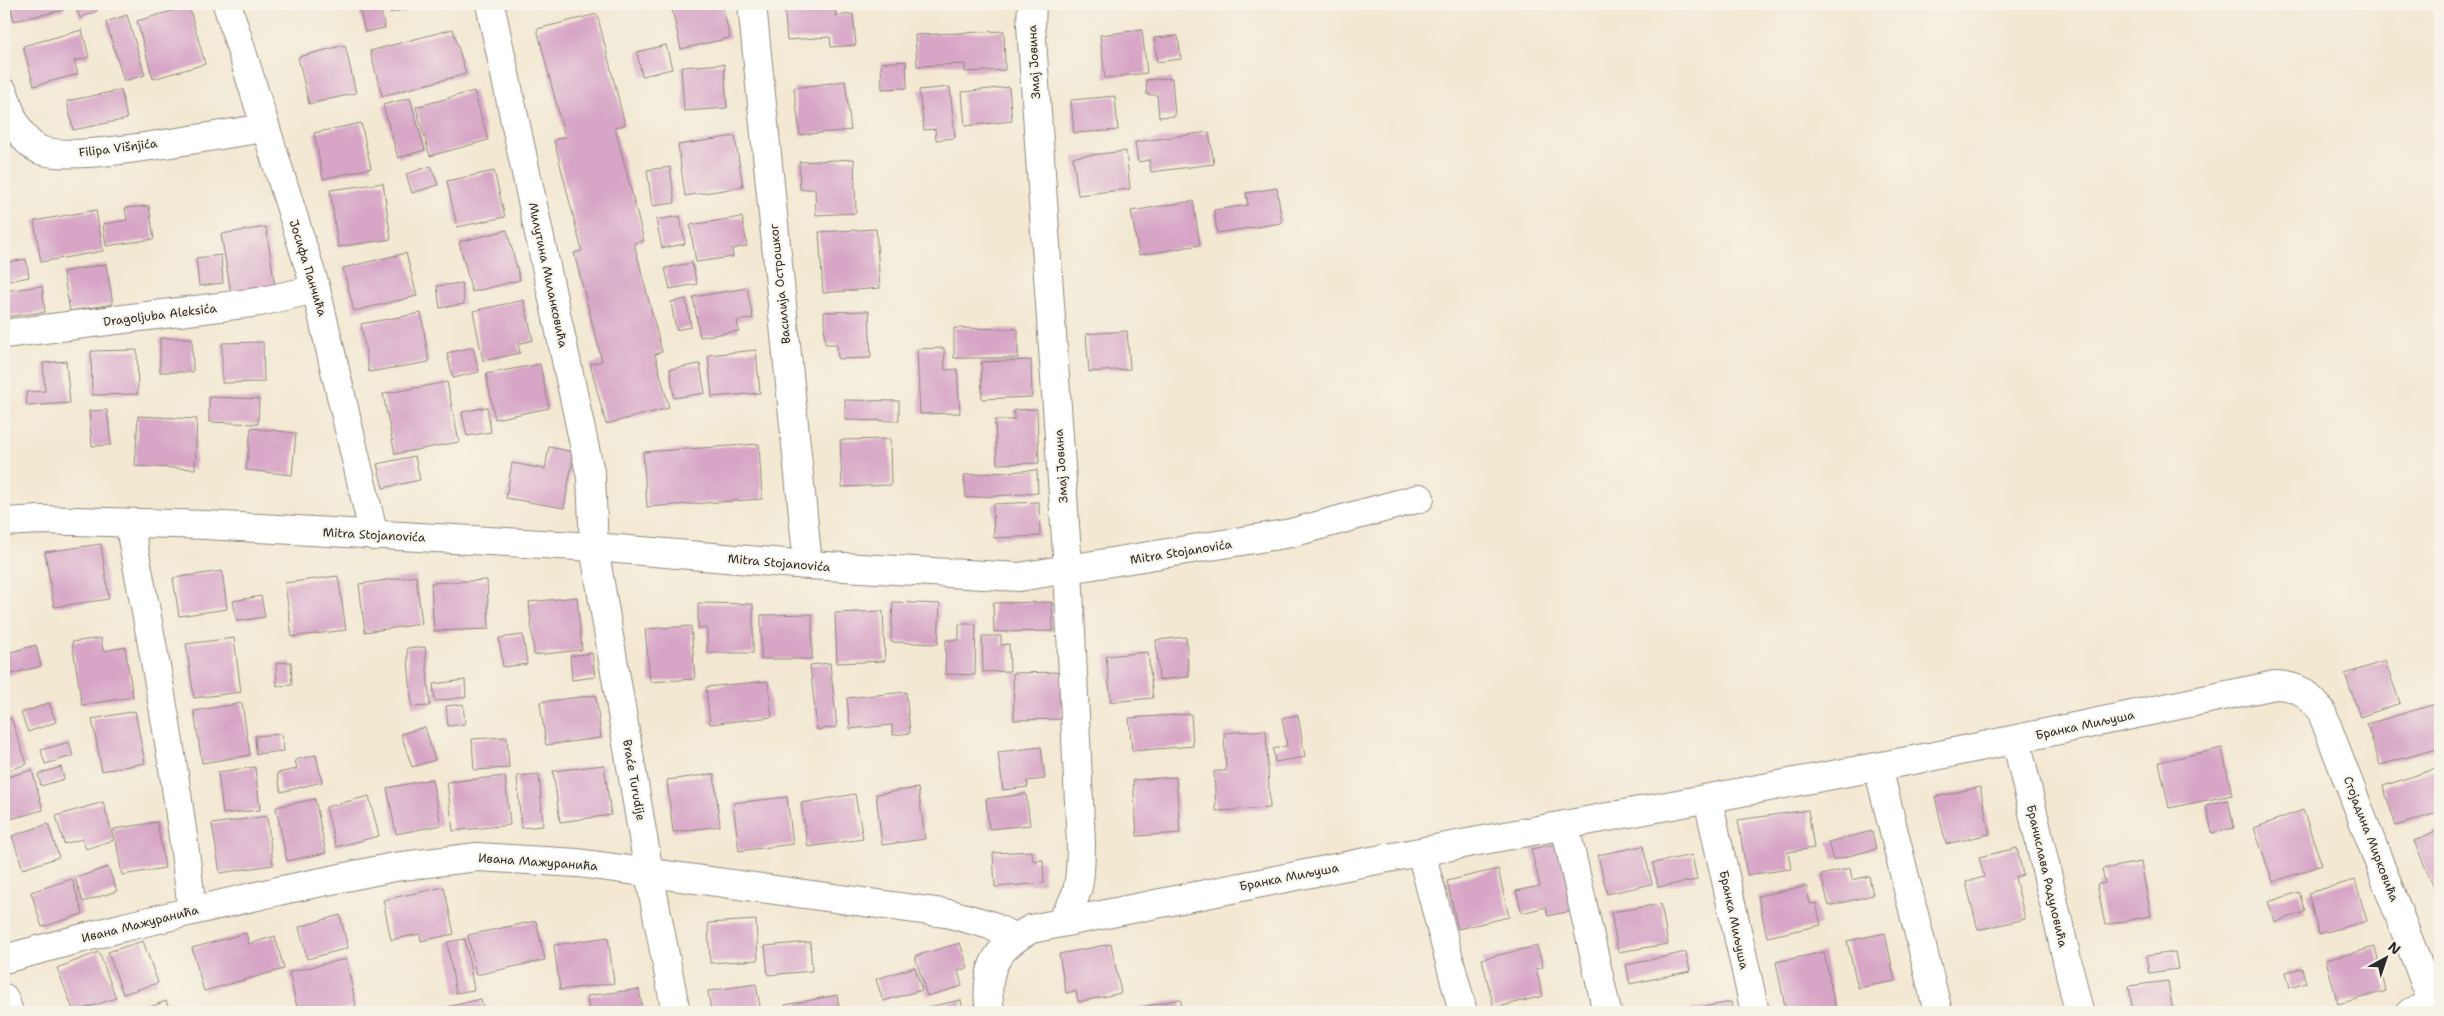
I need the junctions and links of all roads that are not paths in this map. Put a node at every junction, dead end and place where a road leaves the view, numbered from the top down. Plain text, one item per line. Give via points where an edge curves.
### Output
1 (227, 4) edge
2 (490, 4) edge
3 (752, 4) edge
4 (1032, 4) edge
5 (4, 93) edge
6 (264, 128) junction
7 (316, 289) junction
8 (4, 334) edge
9 (1420, 498) dead end
10 (4, 522) edge
11 (129, 523) junction
12 (374, 536) junction
13 (594, 547) junction
14 (808, 565) junction
15 (1068, 569) junction
16 (2291, 685) joint
17 (2016, 739) junction
18 (1878, 767) junction
19 (1708, 799) junction
20 (1565, 826) junction
21 (1421, 852) junction
22 (649, 873) junction
23 (192, 911) junction
24 (1059, 923) junction
25 (1015, 938) junction
26 (4, 959) edge
27 (4, 998) edge
28 (2427, 1010) edge
29 (9, 1012) edge
30 (676, 1012) edge
31 (990, 1012) edge
32 (1463, 1012) edge
33 (1607, 1012) edge
34 (1755, 1012) edge
35 (1938, 1012) edge
36 (2079, 1012) edge

1 - 6 street, Јосифа Панчића
2 - 13 street, Милутина Миланковића via 591,477
3 - 14 street, Василија Острошког
4 - 15 street, Змај Јовина
5 - 6 street, Filipa Višnjića via 14,122 25,139 38,149 54,154 105,151
6 - 7 street, Јосифа Панчића
7 - 8 street, Dragoljuba Aleksića via 259,302
7 - 12 street, Јосифа Панчића
9 - 15 street, Mitra Stojanovića via 1290,533
10 - 11 street, Mitra Stojanovića
11 - 12 street, Mitra Stojanovića
11 - 23 street via 160,686
12 - 13 street, Mitra Stojanovića
13 - 14 street, Mitra Stojanovića
13 - 22 street, Braće Turudije
14 - 15 street, Mitra Stojanovića via 1019,577
15 - 24 street, Змај Јовина via 1081,844 1080,882 1072,906
16 - 17 street, Бранка Миљуша via 2275,685
16 - 28 street, Стојадина Мирковића via 2306,693 2321,710
17 - 18 street, Бранка Миљуша
17 - 36 street, Бранислава Радуловића
18 - 19 street, Бранка Миљуша
18 - 35 street
19 - 20 street, Бранка Миљуша
19 - 34 street, Бранка Миљуша
20 - 21 street, Бранка Миљуша
20 - 33 street
21 - 24 street, Бранка Миљуша
21 - 32 street
22 - 23 street, Ивана Мажуранића via 477,857 394,867
22 - 25 street, Ивана Мажуранића via 951,914 990,925
22 - 30 street, Braće Turudije
23 - 26 street, Ивана Мажуранића
24 - 25 street, Бранка Миљуша via 1031,929
25 - 31 street via 998,955 990,971
27 - 29 street

